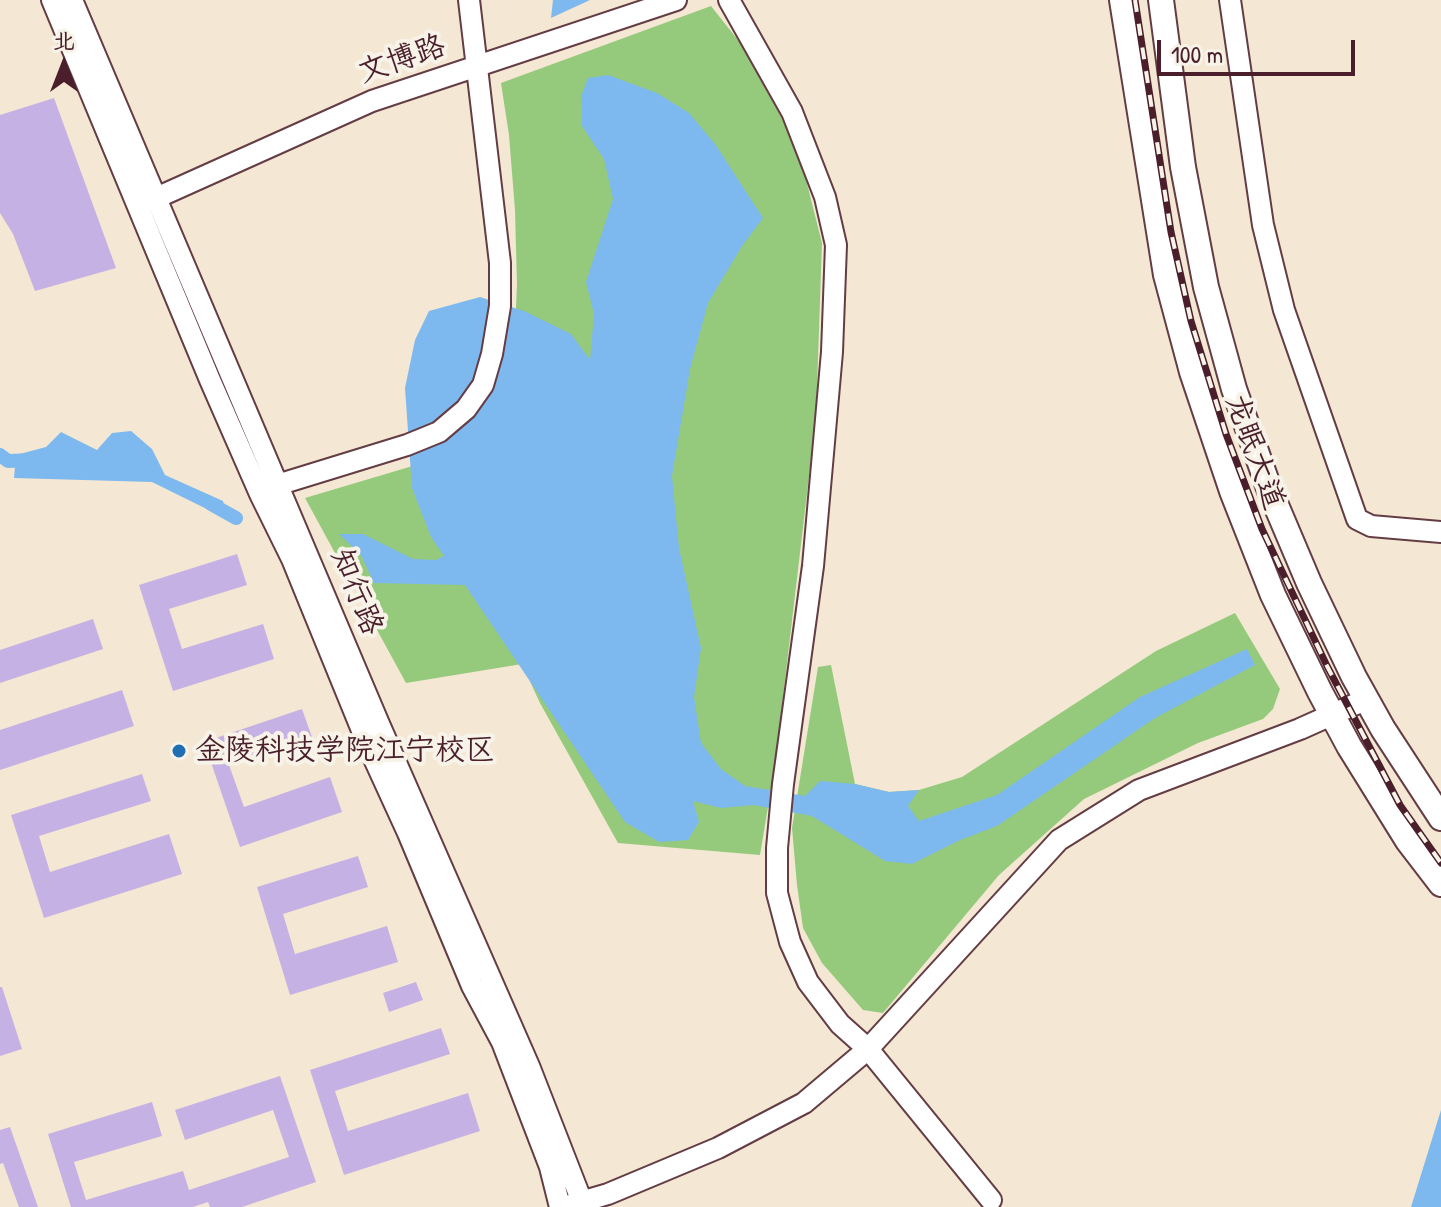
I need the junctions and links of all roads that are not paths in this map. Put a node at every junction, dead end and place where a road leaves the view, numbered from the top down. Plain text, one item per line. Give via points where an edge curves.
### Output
1 (52, 0) edge
2 (72, 0) edge
3 (469, 0) edge
4 (676, 0) edge
5 (729, 0) edge
6 (1122, 0) edge
7 (1161, 0) edge
8 (1230, 0) edge
9 (475, 66) junction
10 (156, 198) junction
11 (277, 485) junction
12 (1441, 532) edge
13 (1367, 699) junction
14 (1332, 714) junction
15 (1441, 818) edge
16 (1441, 884) edge
17 (868, 1049) junction
18 (991, 1200) dead end
19 (572, 1206) edge

1 - 19 street, 知行路 via 210,380 292,559 472,986 514,1071 550,1167
2 - 10 street, 知行路
3 - 9 street
4 - 9 street, 文博路
5 - 17 street via 792,112 825,197 836,245 813,566 783,784 777,893 808,982 840,1024
6 - 14 main road, 龙眠大道 via 1166,275 1192,372 1273,595
7 - 13 main road, 龙眠大道 via 1183,167 1206,287 1234,389 1298,557
8 - 12 street via 1263,225 1284,310 1357,519 1371,526
9 - 10 street, 文博路 via 372,101
9 - 11 street via 500,263 500,306 483,385 439,432
10 - 11 street, 知行路
11 - 19 street, 知行路 via 529,1066
13 - 14 street
13 - 15 main road, 龙眠大道
14 - 16 main road, 龙眠大道 via 1408,841
14 - 17 street via 1139,790 1059,840
17 - 18 street
17 - 19 street via 804,1103 718,1148

